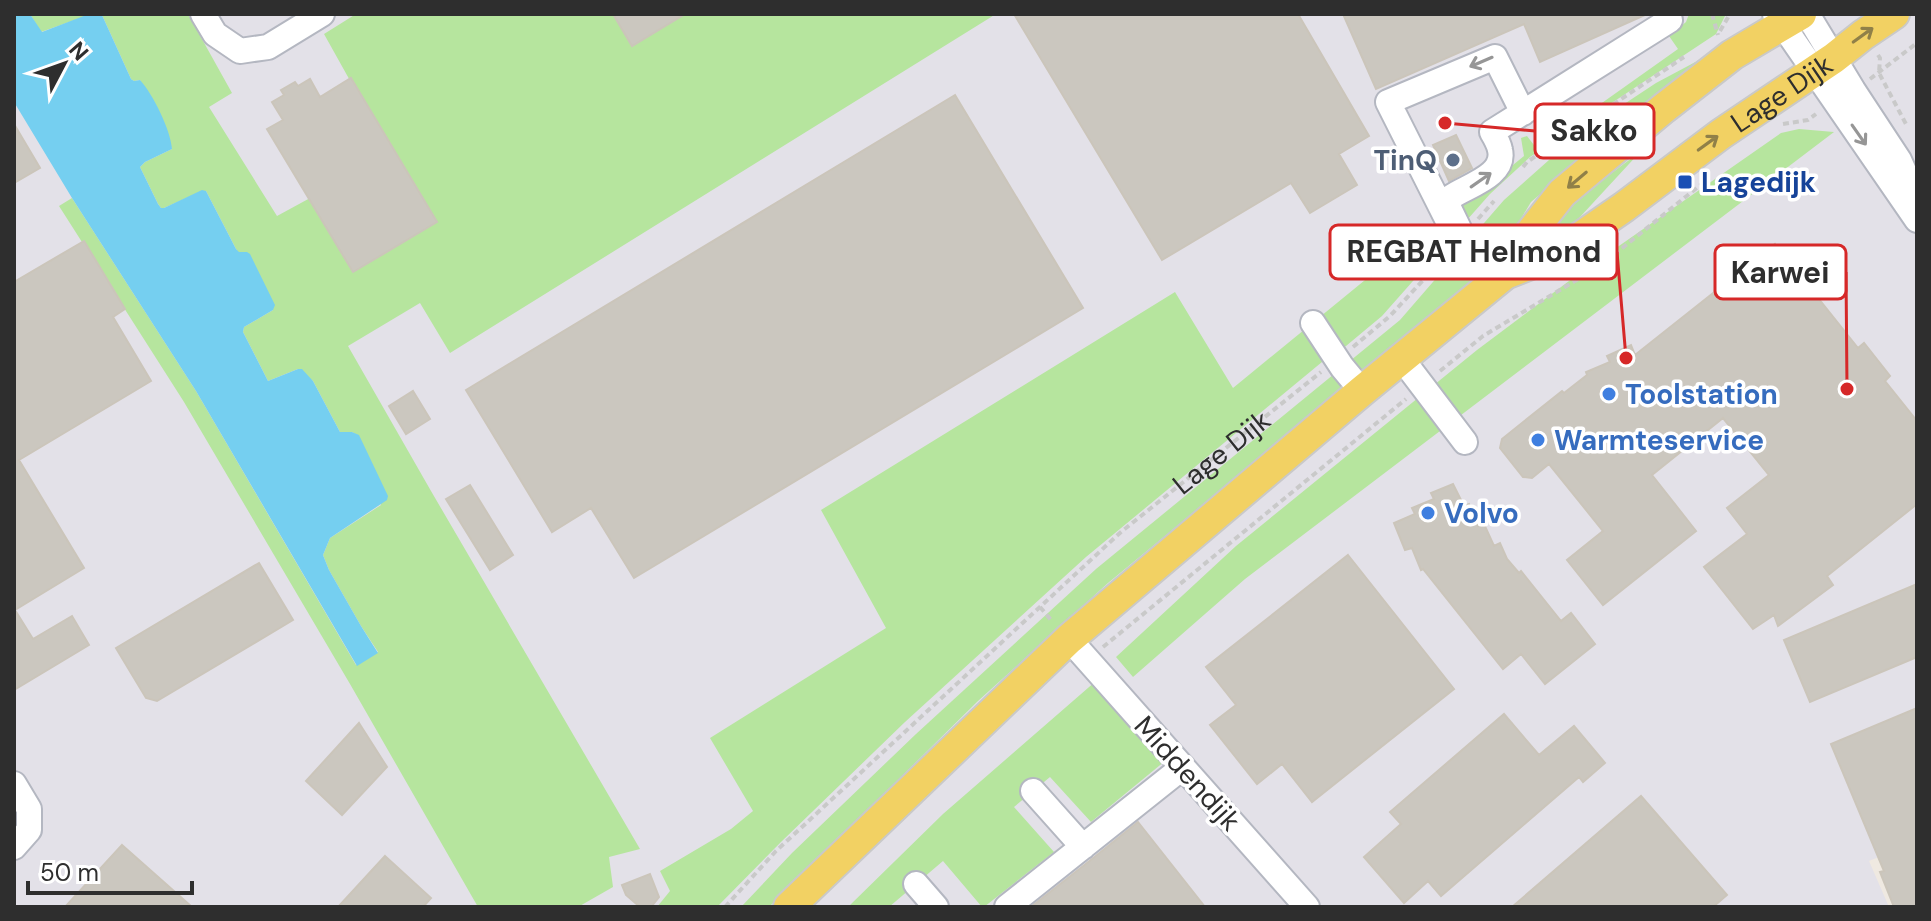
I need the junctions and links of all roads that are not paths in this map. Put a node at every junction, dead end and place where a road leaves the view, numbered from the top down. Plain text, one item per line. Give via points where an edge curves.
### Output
1 (203, 14) edge
2 (322, 14) edge
3 (1667, 14) edge
4 (1894, 14) edge
5 (1791, 17) edge
6 (1824, 65) junction
7 (1844, 96) junction
8 (1523, 113) junction
9 (1917, 200) edge
10 (1917, 220) edge
11 (1460, 239) junction
12 (1505, 274) junction
13 (1313, 323) dead end
14 (1402, 359) junction
15 (1362, 391) junction
16 (1465, 442) dead end
17 (1078, 649) junction
18 (1183, 767) junction
19 (14, 784) edge
20 (1033, 791) dead end
21 (14, 847) edge
22 (1083, 847) junction
23 (916, 884) dead end
24 (789, 907) edge
25 (936, 907) edge
26 (1007, 907) edge
27 (1307, 907) edge

1 - 2 street via 215,34 240,51 268,47
3 - 8 street via 1670,20
4 - 6 main road, Lage Dijk
5 - 6 street
5 -> 12 main road, Lage Dijk via 1732,55 1562,193
6 - 7 street
12 -> 6 main road, Lage Dijk via 1556,254
7 - 9 street via 1899,160
7 -> 10 street
11 -> 8 street via 1449,201 1483,181 1497,165 1501,151 1492,132
8 -> 11 street via 1495,57 1388,102
11 - 12 street
12 - 14 main road, Lage Dijk
13 - 15 street
14 - 15 main road, Lage Dijk
14 - 16 street
15 - 17 main road, Lage Dijk
17 - 18 street, Middendijk
17 - 24 main road, Lage Dijk
18 - 22 street
18 - 27 street, Middendijk
19 - 21 street via 29,809 29,830
20 - 22 street
22 - 26 street
23 - 25 street

